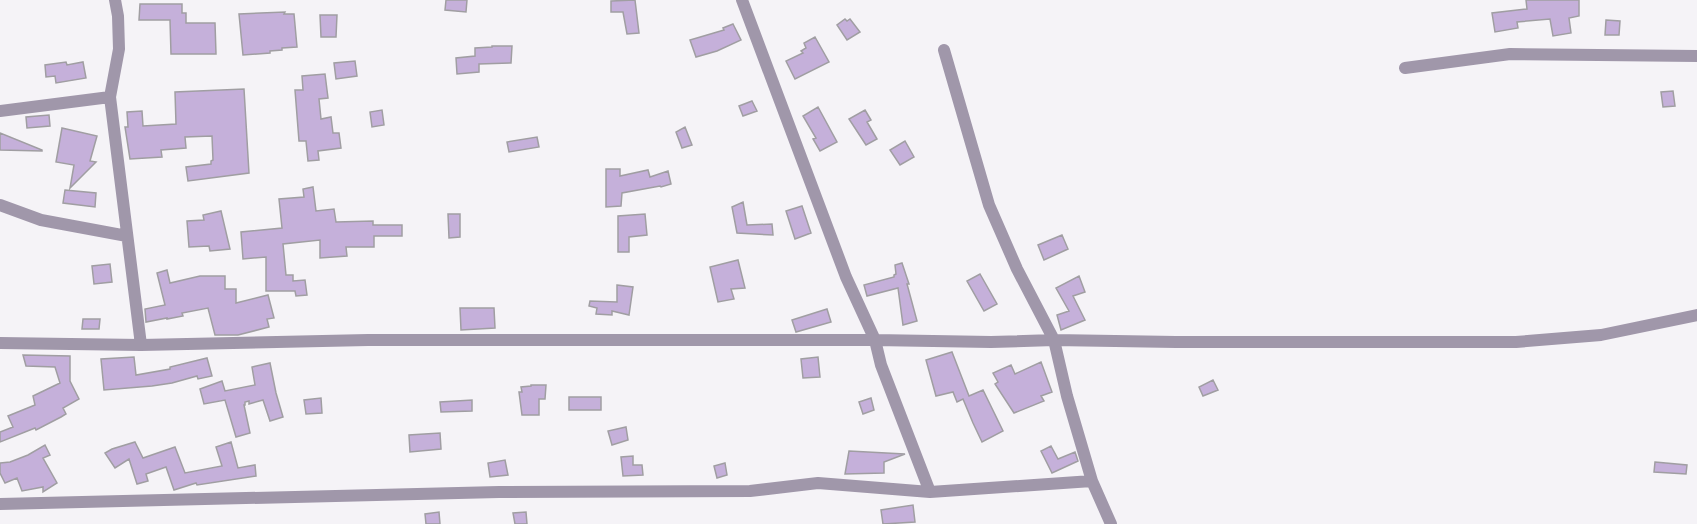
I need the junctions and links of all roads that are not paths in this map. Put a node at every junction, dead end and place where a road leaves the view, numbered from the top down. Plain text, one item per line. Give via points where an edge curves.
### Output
1 (115, 0) edge
2 (742, 0) edge
3 (944, 50) dead end
4 (1697, 56) edge
5 (1405, 68) dead end
6 (110, 97) junction
7 (0, 111) edge
8 (0, 206) edge
9 (127, 236) junction
10 (1697, 315) edge
11 (875, 340) junction
12 (1054, 340) junction
13 (0, 343) edge
14 (141, 345) junction
15 (1092, 481) junction
16 (930, 492) junction
17 (0, 504) edge
18 (1112, 524) edge

1 - 6 street via 119,50
2 - 11 street via 846,277
3 - 12 street via 989,205
4 - 5 street via 1510,54
6 - 7 street
6 - 9 street
8 - 9 street via 40,220
9 - 14 street
10 - 12 street via 1602,335 1516,342
11 - 12 street
11 - 14 street via 368,339
11 - 16 street
12 - 15 street
13 - 14 street
15 - 16 street
15 - 18 street
16 - 17 street via 818,483 750,491 499,492

